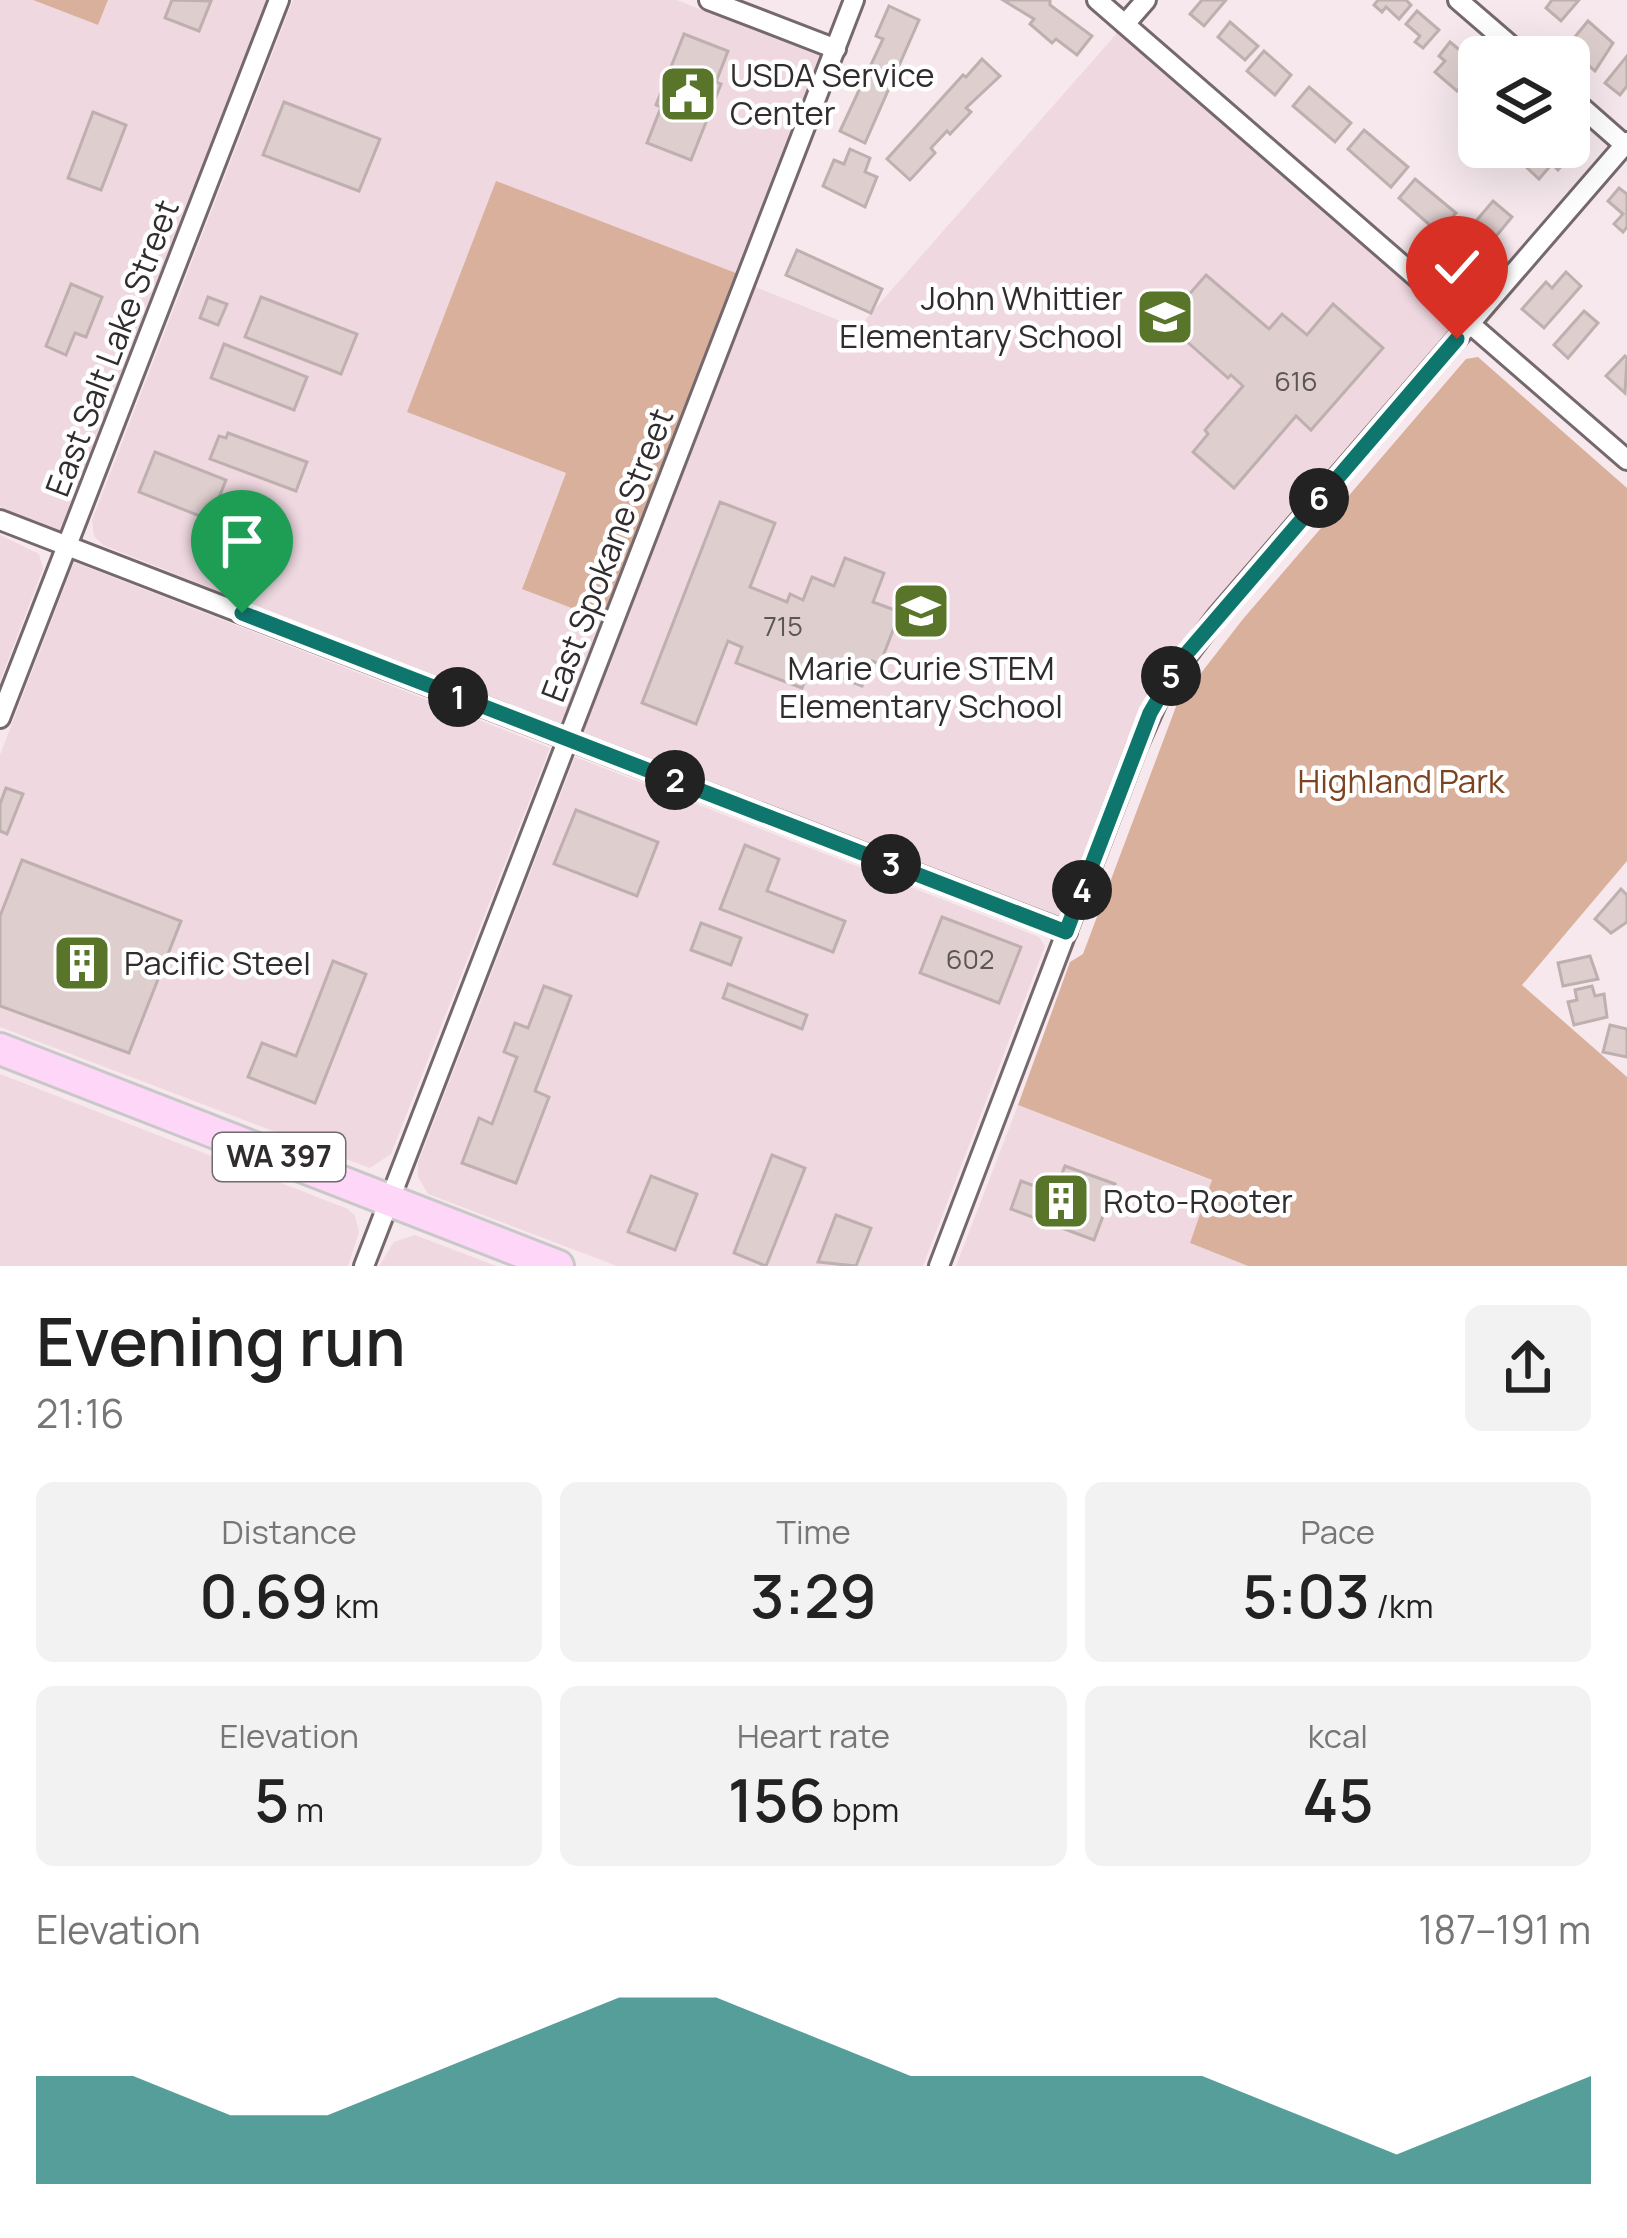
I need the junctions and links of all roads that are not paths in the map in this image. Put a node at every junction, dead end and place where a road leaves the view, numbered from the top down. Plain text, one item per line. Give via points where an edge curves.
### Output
1 (279, 0) edge
2 (710, 0) edge
3 (854, 0) edge
4 (1097, 0) edge
5 (1146, 0) edge
6 (1458, 0) edge
7 (1125, 24) junction
8 (1500, 36) edge
9 (836, 49) junction
10 (1590, 114) edge
11 (1626, 144) edge
12 (1470, 324) junction
13 (1627, 460) edge
14 (0, 520) edge
15 (67, 546) junction
16 (0, 718) edge
17 (568, 739) junction
18 (1066, 932) junction
19 (0, 1049) edge
20 (390, 1200) junction
21 (364, 1266) edge
22 (558, 1266) edge
23 (939, 1266) edge

1 - 15 street, East Salt Lake Street
2 - 9 street
3 - 9 street, East Spokane Street
4 - 7 street
5 - 7 street
6 - 8 street
7 - 12 street
9 - 17 street, East Spokane Street
10 - 11 street
11 - 12 street
12 - 13 street
12 - 18 street via 1181,660 1150,713
14 - 15 street
15 - 16 street, East Salt Lake Street
15 - 17 street
17 - 18 street
17 - 20 street, East Spokane Street
18 - 23 street
19 - 20 main road, WA 397
20 - 21 street, East Spokane Street
20 - 22 main road, WA 397

